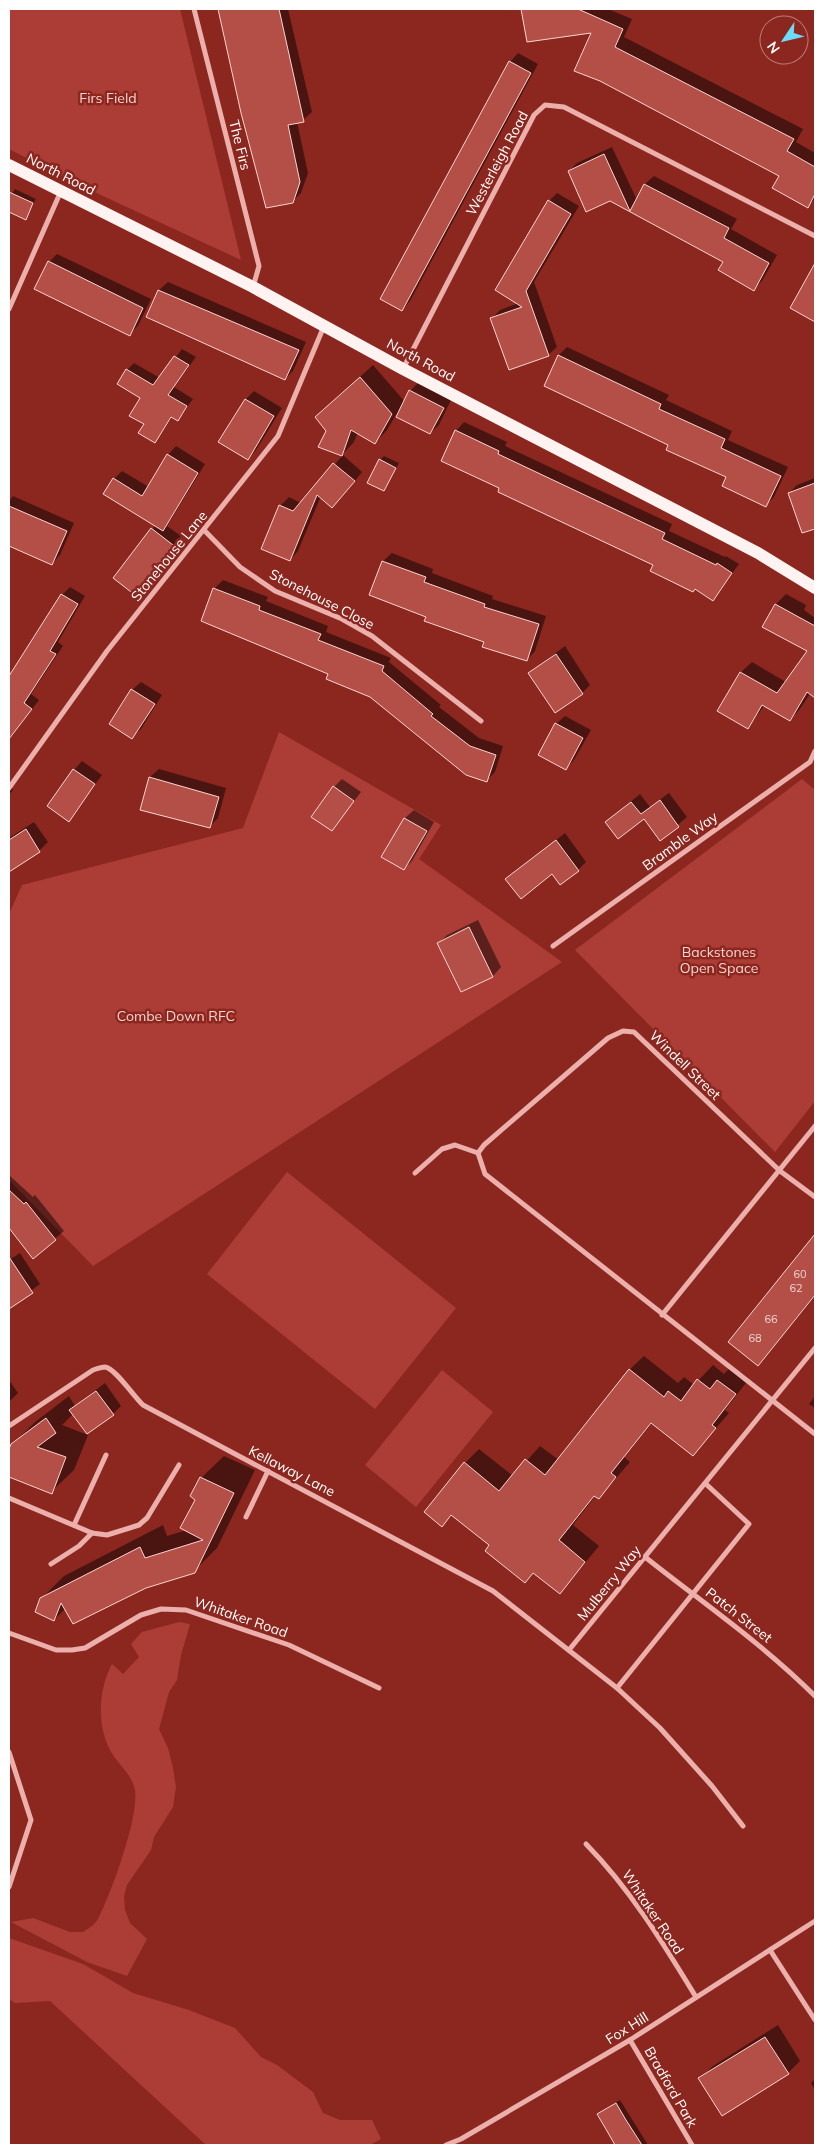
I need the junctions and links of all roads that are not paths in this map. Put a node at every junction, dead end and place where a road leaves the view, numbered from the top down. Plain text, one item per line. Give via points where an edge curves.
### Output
1 (194, 9) edge
2 (9, 165) edge
3 (60, 191) junction
4 (815, 236) edge
5 (253, 287) junction
6 (9, 309) edge
7 (324, 325) junction
8 (403, 368) junction
9 (204, 530) junction
10 (815, 588) edge
11 (481, 721) dead end
12 (815, 751) edge
13 (9, 788) edge
14 (553, 946) dead end
15 (815, 1126) edge
16 (478, 1153) junction
17 (780, 1171) junction
18 (415, 1173) dead end
19 (815, 1198) edge
20 (662, 1315) junction
21 (815, 1348) edge
22 (773, 1401) junction
23 (9, 1426) edge
24 (815, 1434) edge
25 (106, 1455) dead end
26 (179, 1465) dead end
27 (268, 1471) junction
28 (706, 1484) junction
29 (9, 1498) edge
30 (246, 1518) dead end
31 (74, 1525) junction
32 (92, 1533) junction
33 (645, 1557) junction
34 (51, 1564) dead end
35 (693, 1594) junction
36 (9, 1633) edge
37 (569, 1650) junction
38 (379, 1688) dead end
39 (616, 1688) junction
40 (815, 1696) edge
41 (9, 1752) edge
42 (9, 1766) edge
43 (15, 1769) junction
44 (742, 1826) dead end
45 (586, 1844) dead end
46 (9, 1887) edge
47 (815, 1921) edge
48 (770, 1950) junction
49 (696, 1997) junction
50 (815, 2020) edge
51 (630, 2040) junction
52 (461, 2139) junction
53 (446, 2145) edge
54 (464, 2145) edge
55 (692, 2145) edge

1 - 5 street, The Firs via 259,266
2 - 3 main road, North Road
3 - 5 main road, North Road
3 - 6 street
4 - 8 street, Westerleigh Road via 564,107 545,105 534,115
5 - 7 main road, North Road
7 - 8 main road, North Road
7 - 9 street, Stonehouse Lane via 278,436
8 - 10 main road, North Road via 758,553
9 - 11 street, Stonehouse Close via 240,567 275,591 342,619 372,636
9 - 13 street, Stonehouse Lane via 107,651
12 - 14 street, Bramble Way via 810,762
15 - 17 street
16 - 17 street, Windell Street via 531,1102 608,1038 622,1031 634,1032 642,1038
16 - 18 street via 455,1145 442,1149
16 - 20 street via 485,1174
17 - 19 street, Windell Street
17 - 20 street
20 - 22 street
21 - 22 street, Mulberry Way
22 - 24 street
22 - 28 street, Mulberry Way
23 - 27 street, Kellaway Lane via 93,1370 105,1367 114,1370 143,1405
25 - 31 street
26 - 32 street via 147,1518 139,1525 107,1536
27 - 30 street
27 - 37 street, Kellaway Lane via 493,1590
28 - 33 street, Mulberry Way
28 - 35 street via 749,1524
29 - 31 street
31 - 32 street
32 - 34 street via 79,1546
33 - 35 street, Patch Street
33 - 37 street, Mulberry Way
35 - 39 street
35 - 40 street, Patch Street via 779,1662
36 - 38 street, Whitaker Road via 48,1648 72,1650 85,1648 141,1615 161,1609 186,1610 289,1645
37 - 39 street
39 - 44 street via 660,1728 712,1786
41 - 43 street
42 - 43 street
43 - 46 street via 32,1820
45 - 49 street, Whitaker Road via 611,1870 654,1928
47 - 48 street, Fox Hill
48 - 49 street, Fox Hill
48 - 50 street
49 - 51 street, Fox Hill
51 - 52 street, Fox Hill
51 - 55 street, Bradford Park
52 - 53 street, Fox Hill
52 - 54 street

